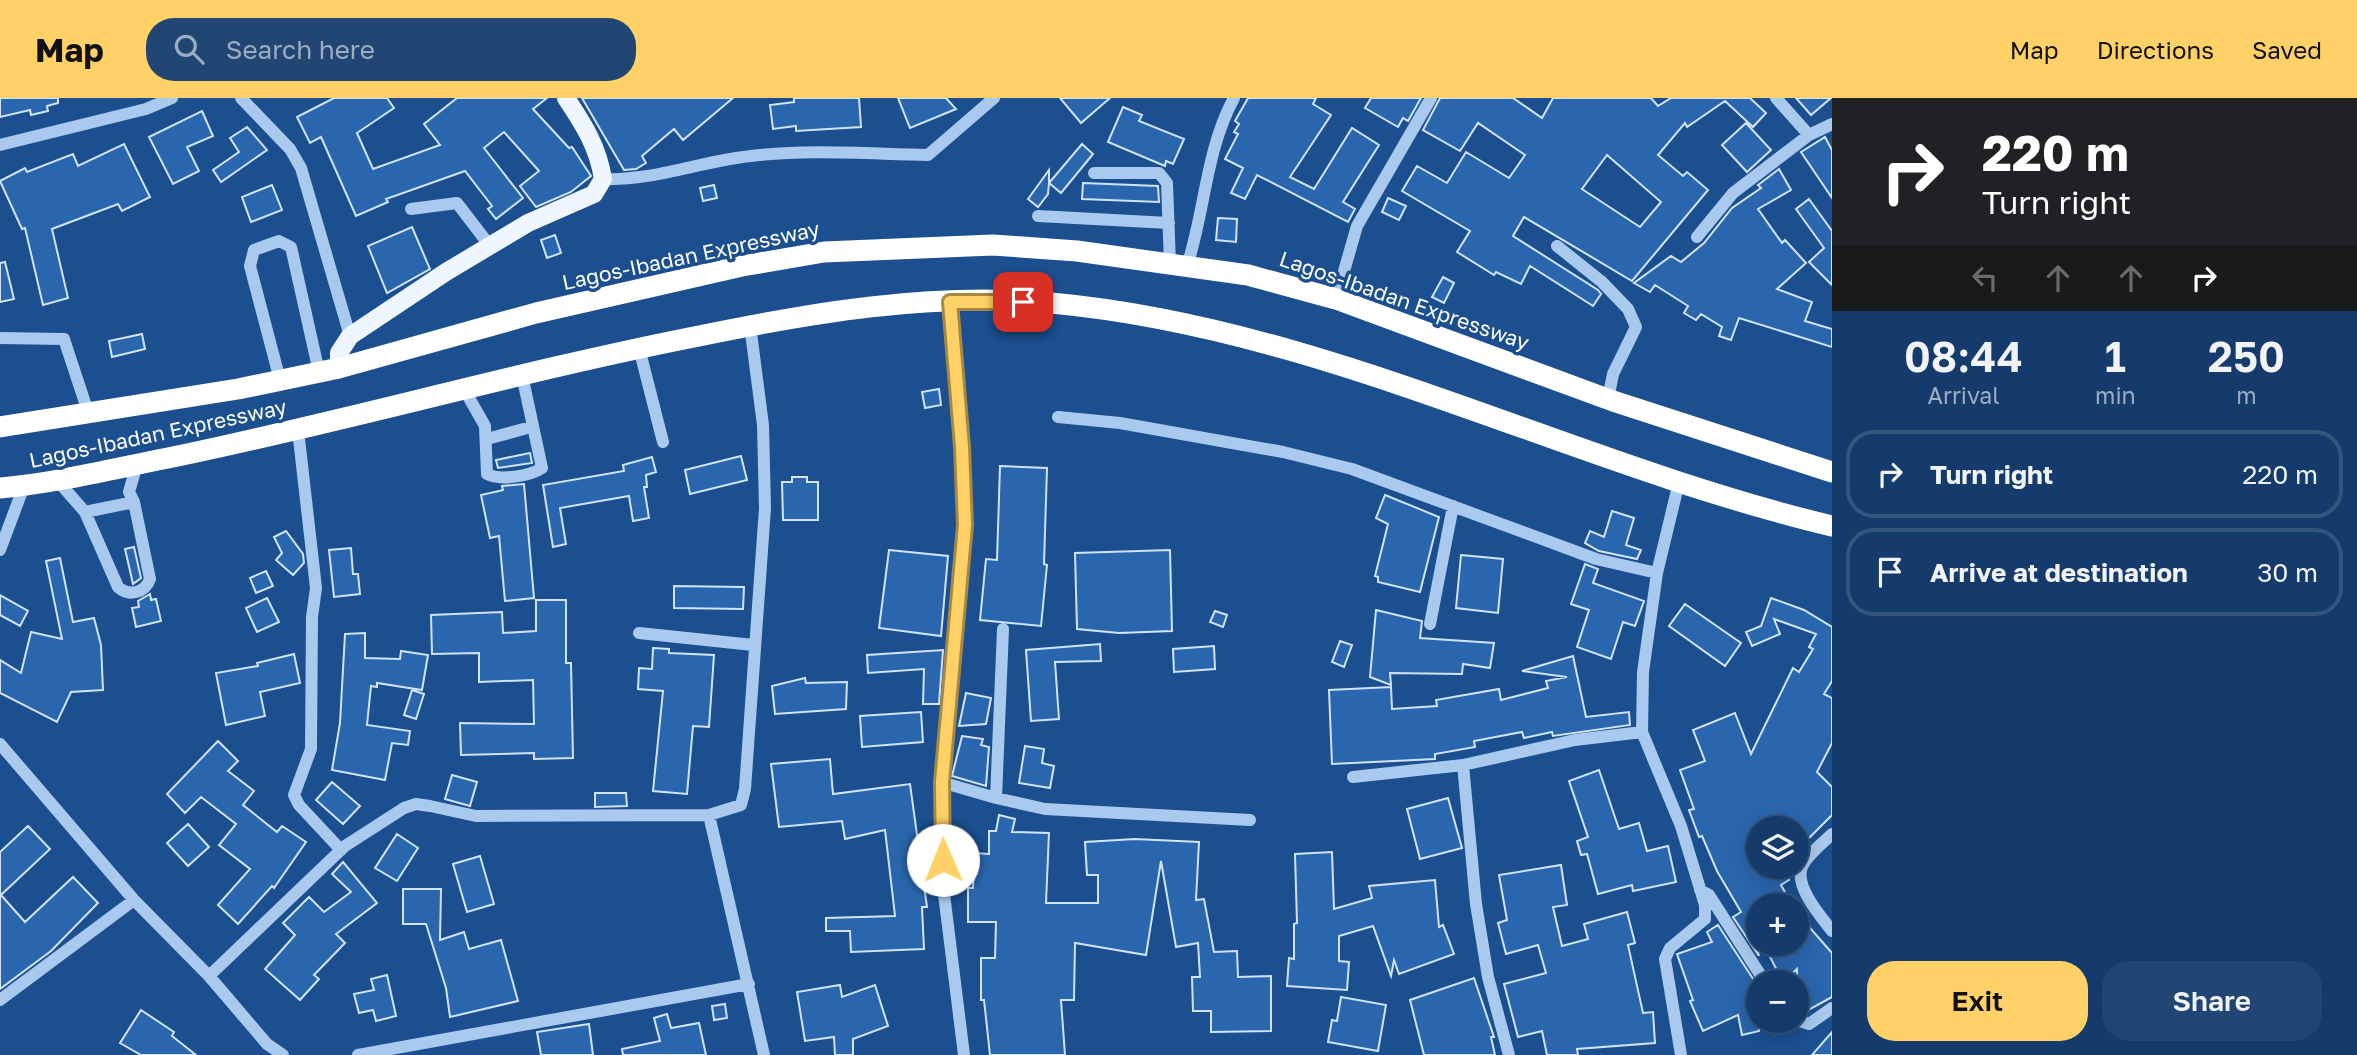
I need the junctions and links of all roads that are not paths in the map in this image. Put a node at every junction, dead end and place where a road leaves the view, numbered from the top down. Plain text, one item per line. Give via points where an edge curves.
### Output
1 (172, 98) edge
2 (241, 98) edge
3 (566, 98) edge
4 (994, 98) edge
5 (1234, 98) edge
6 (1432, 98) edge
7 (1776, 98) edge
8 (1832, 124) edge
9 (1809, 135) junction
10 (0, 145) edge
11 (1094, 173) dead end
12 (603, 179) junction
13 (411, 209) dead end
14 (1038, 216) dead end
15 (1169, 223) junction
16 (1697, 237) dead end
17 (490, 246) junction
18 (1557, 246) dead end
19 (1179, 265) junction
20 (1336, 299) junction
21 (950, 302) junction
22 (750, 325) junction
23 (350, 336) junction
24 (0, 338) edge
25 (639, 348) junction
26 (329, 370) junction
27 (522, 375) junction
28 (280, 380) junction
29 (464, 389) junction
30 (1608, 399) junction
31 (89, 415) junction
32 (1058, 416) dead end
33 (531, 426) junction
34 (0, 428) edge
35 (298, 430) junction
36 (487, 439) junction
37 (663, 442) dead end
38 (137, 464) junction
39 (1832, 472) edge
40 (57, 480) junction
41 (1679, 482) junction
42 (24, 486) junction
43 (0, 488) edge
44 (134, 502) junction
45 (1453, 506) junction
46 (85, 513) junction
47 (1832, 526) edge
48 (0, 550) edge
49 (1657, 573) junction
50 (1430, 624) dead end
51 (1003, 629) dead end
52 (639, 633) dead end
53 (753, 645) junction
54 (1642, 732) junction
55 (0, 744) edge
56 (1463, 765) junction
57 (1353, 777) dead end
58 (942, 782) junction
59 (996, 799) junction
60 (709, 815) junction
61 (1250, 820) dead end
62 (1832, 834) edge
63 (341, 850) junction
64 (1700, 890) junction
65 (134, 900) junction
66 (1832, 931) edge
67 (1757, 970) edge
68 (209, 976) junction
69 (749, 984) junction
70 (0, 1000) edge
71 (1832, 1008) edge
72 (1809, 1024) edge
73 (283, 1055) edge
74 (358, 1055) edge
75 (764, 1055) edge
76 (964, 1055) edge
77 (1510, 1055) edge
78 (1681, 1055) edge

1 - 10 street via 146,109
2 - 23 street via 290,149 301,168
3 - 12 main road via 590,134
4 - 12 street via 928,155 751,155 642,179
5 - 19 street via 1221,123 1198,233
6 - 20 street via 1357,226
7 - 9 street
8 - 9 street
9 - 16 street via 1733,193
11 - 15 street via 1164,176
12 - 17 main road via 594,194 528,223
13 - 17 street via 457,203
14 - 15 street
15 - 19 street
17 - 23 main road
18 - 30 street via 1602,282 1628,309 1636,327 1613,374
19 - 20 highway, Lagos-Ibadan Expressway via 1248,275
19 - 26 highway, Lagos-Ibadan Expressway via 993,245 824,252 597,299
20 - 30 highway, Lagos-Ibadan Expressway
21 - 22 highway, Lagos-Ibadan Expressway via 849,309
21 - 41 highway, Lagos-Ibadan Expressway via 1047,302 1150,316 1250,337 1390,379
21 - 58 street via 965,525
22 - 25 highway, Lagos-Ibadan Expressway
22 - 53 street via 763,425 765,508
23 - 26 main road
24 - 31 street via 64,339
25 - 27 highway, Lagos-Ibadan Expressway
25 - 37 street
26 - 28 highway, Lagos-Ibadan Expressway
26 - 28 street via 291,247 279,241 254,250 250,266
27 - 29 highway, Lagos-Ibadan Expressway
27 - 33 street
28 - 31 highway, Lagos-Ibadan Expressway
29 - 35 highway, Lagos-Ibadan Expressway
29 - 36 street via 481,416
30 - 39 highway, Lagos-Ibadan Expressway
31 - 34 highway, Lagos-Ibadan Expressway
32 - 45 street via 1283,452 1352,469
33 - 36 street
33 - 36 street via 542,468 535,472 490,477 485,469
35 - 38 highway, Lagos-Ibadan Expressway
35 - 63 street via 316,588 311,749 294,795
38 - 40 highway, Lagos-Ibadan Expressway
38 - 44 street via 129,492
40 - 42 highway, Lagos-Ibadan Expressway
40 - 46 street
41 - 47 highway, Lagos-Ibadan Expressway
41 - 49 street
42 - 43 highway, Lagos-Ibadan Expressway
42 - 48 street
44 - 46 street
44 - 46 street via 150,579 145,589 134,593 118,587
45 - 49 street via 1596,559
45 - 50 street
49 - 54 street via 1643,672
51 - 59 street
52 - 53 street
53 - 60 street via 743,798 740,805
54 - 56 street via 1575,740
54 - 64 street via 1681,826
55 - 65 street
56 - 57 street
56 - 77 street via 1476,904 1488,977
58 - 59 street
58 - 76 street via 943,887
59 - 61 street via 1045,808
60 - 63 street via 476,816 416,804
60 - 69 street
62 - 66 street via 1802,867 1800,879
63 - 68 street
64 - 67 street via 1709,895
64 - 78 street via 1705,919 1670,947 1665,959
65 - 68 street
65 - 70 street
68 - 73 street via 267,1044
69 - 74 street
69 - 75 street
71 - 72 street

